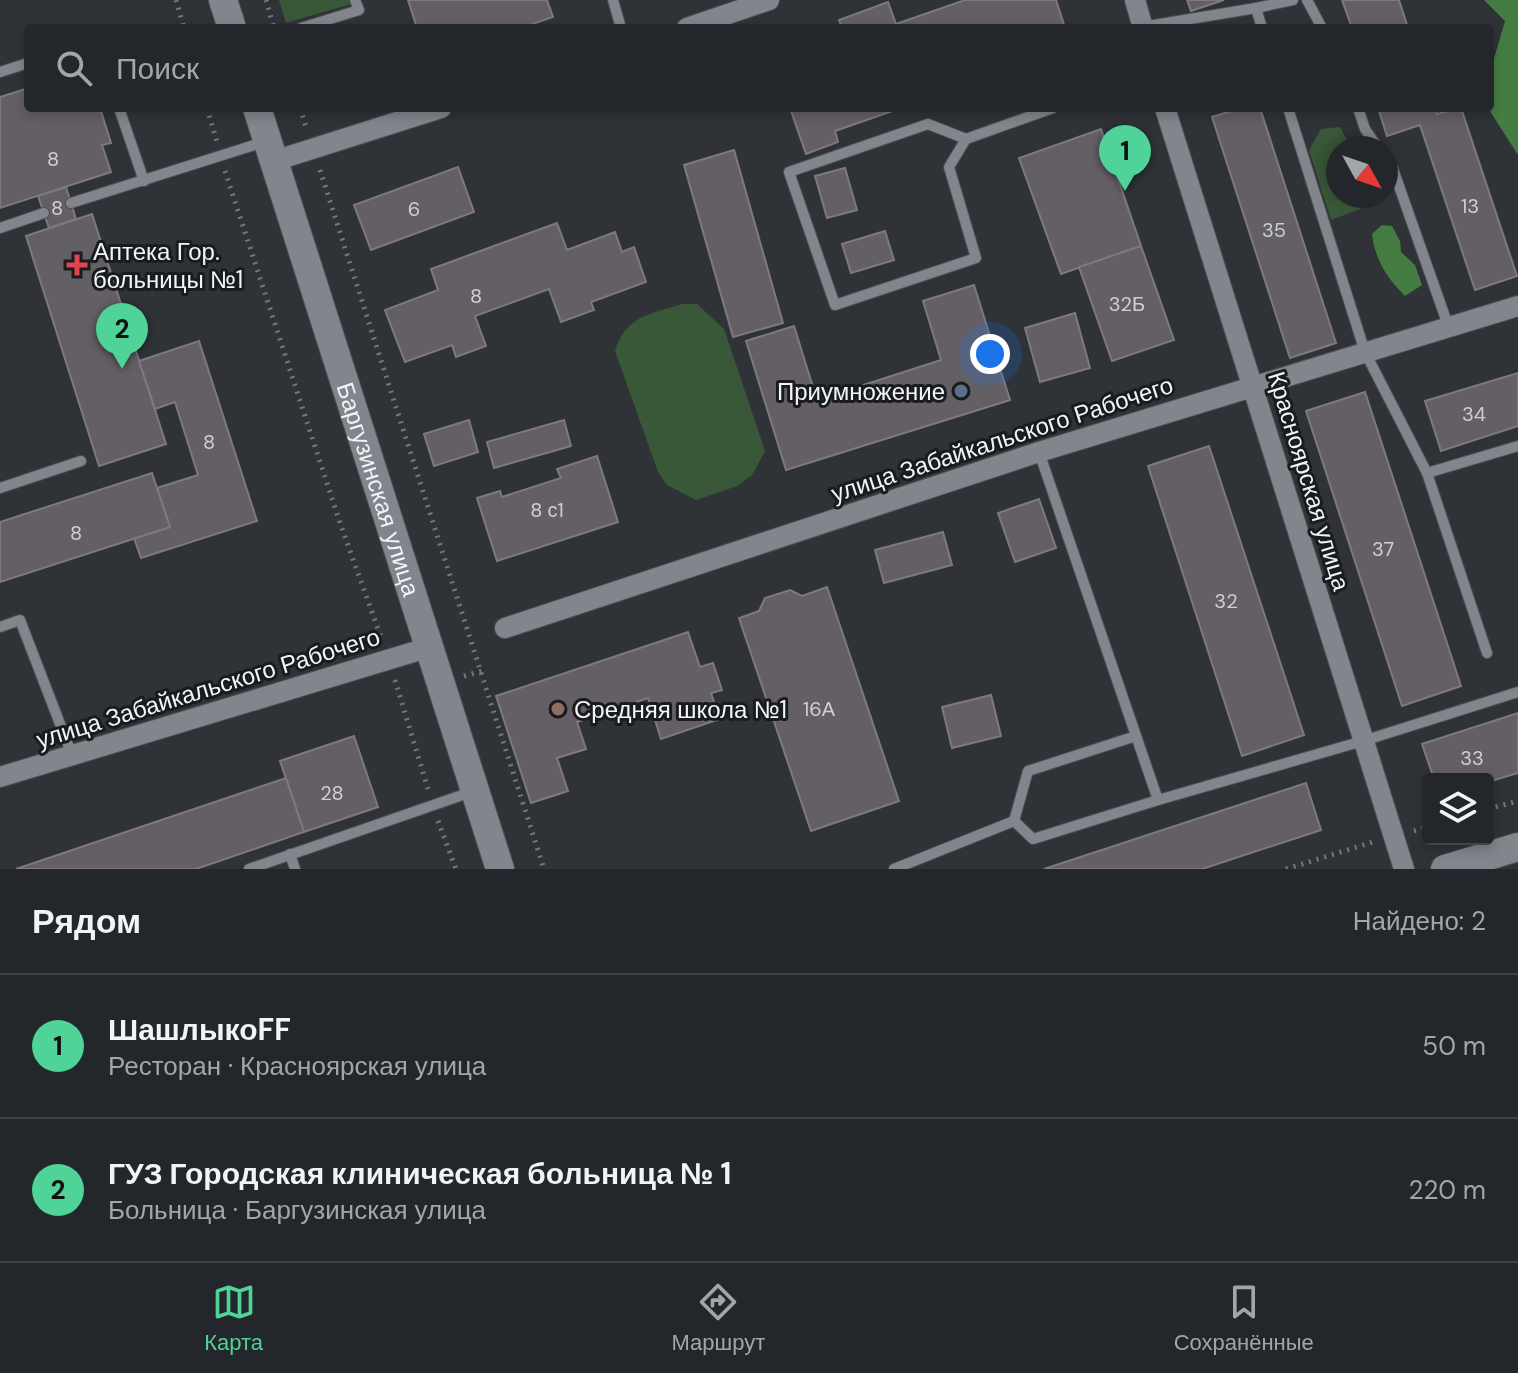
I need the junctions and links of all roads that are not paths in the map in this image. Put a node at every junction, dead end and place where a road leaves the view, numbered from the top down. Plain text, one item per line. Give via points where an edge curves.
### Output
1 (223, 0) edge
2 (355, 0) edge
3 (613, 0) edge
4 (769, 0) edge
5 (1135, 0) edge
6 (1293, 0) edge
7 (1307, 0) edge
8 (1256, 8) junction
9 (231, 24) edge
10 (314, 24) edge
11 (620, 24) edge
12 (699, 24) edge
13 (1142, 24) edge
14 (1161, 24) edge
15 (1261, 24) edge
16 (1320, 24) edge
17 (24, 64) edge
18 (0, 72) edge
19 (120, 112) edge
20 (258, 112) edge
21 (429, 112) edge
22 (1042, 112) edge
23 (1166, 112) edge
24 (1289, 112) edge
25 (1359, 112) edge
26 (1370, 136) edge
27 (966, 139) junction
28 (270, 151) junction
29 (144, 181) junction
30 (1398, 183) edge
31 (71, 203) dead end
32 (44, 213) dead end
33 (0, 228) edge
34 (1518, 306) edge
35 (1449, 328) junction
36 (1365, 352) junction
37 (1252, 386) junction
38 (1518, 446) edge
39 (1039, 452) junction
40 (81, 461) dead end
41 (1427, 473) junction
42 (0, 488) edge
43 (0, 627) edge
44 (505, 628) dead end
45 (430, 647) junction
46 (1487, 653) dead end
47 (1518, 692) edge
48 (1136, 736) junction
49 (1363, 741) junction
50 (72, 755) junction
51 (0, 777) edge
52 (475, 790) junction
53 (1158, 800) junction
54 (1014, 821) junction
55 (1518, 847) edge
56 (290, 854) junction
57 (249, 869) edge
58 (295, 869) edge
59 (500, 869) edge
60 (894, 869) edge
61 (1404, 869) edge
62 (1445, 869) edge

1 - 9 main road
2 - 10 lane via 359,10
3 - 11 lane
4 - 12 street
5 - 13 street
6 - 8 lane
7 - 16 lane
8 - 14 lane
8 - 15 lane
17 - 18 lane
19 - 29 lane
20 - 28 main road, Баргузинская улица
21 - 28 street via 313,149
22 - 27 lane
23 - 37 street, Красноярская улица
24 - 36 lane
25 - 26 lane
27 - 27 lane via 949,167 976,258 835,305 789,172 928,124
28 - 29 lane via 220,155
28 - 45 main road, Баргузинская улица
29 - 31 lane
30 - 35 lane
32 - 33 lane
34 - 35 street, улица Забайкальского Рабочего
35 - 36 street, улица Забайкальского Рабочего
36 - 37 street, улица Забайкальского Рабочего
36 - 41 lane
37 - 39 street, улица Забайкальского Рабочего
37 - 49 street, Красноярская улица
38 - 41 lane
39 - 44 street, улица Забайкальского Рабочего
39 - 48 lane
40 - 42 lane
41 - 46 lane
43 - 50 lane via 20,620
45 - 50 street, улица Забайкальского Рабочего
45 - 52 main road, Баргузинская улица
47 - 49 lane
48 - 53 lane
48 - 54 lane via 1028,771
49 - 53 lane
49 - 61 street, Красноярская улица
50 - 51 street, улица Забайкальского Рабочего
52 - 56 lane
52 - 59 main road, Баргузинская улица
53 - 54 lane via 1033,839
54 - 60 lane
55 - 62 main road
56 - 57 lane
56 - 58 lane

